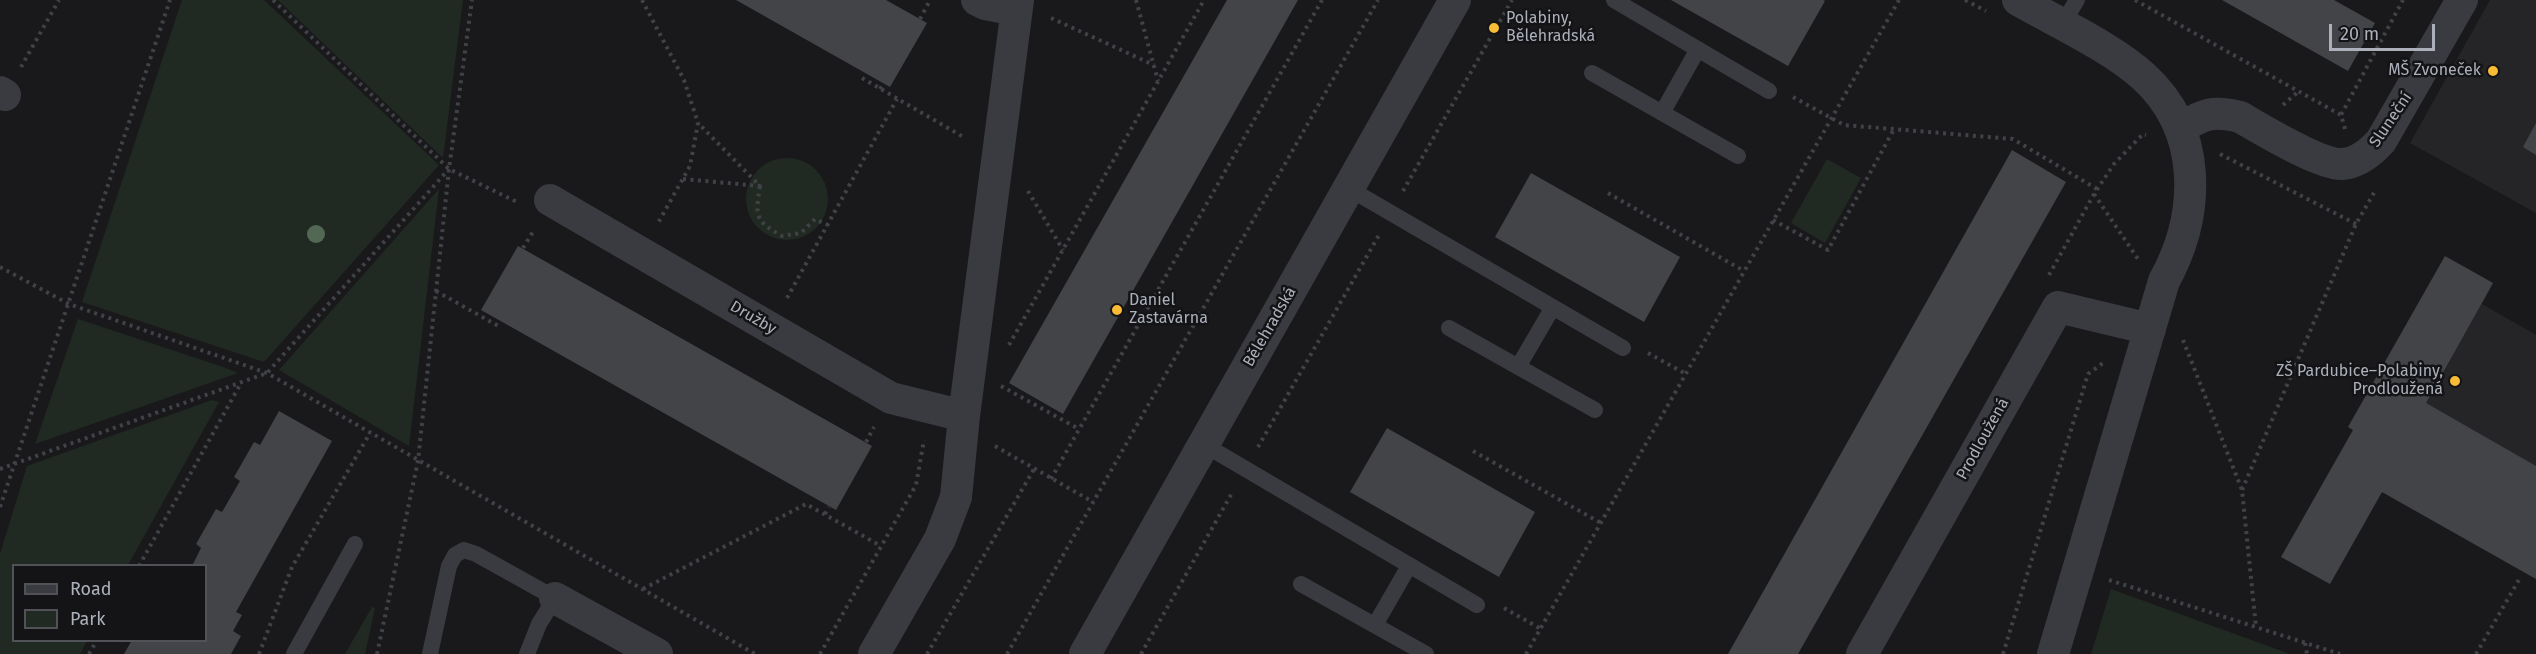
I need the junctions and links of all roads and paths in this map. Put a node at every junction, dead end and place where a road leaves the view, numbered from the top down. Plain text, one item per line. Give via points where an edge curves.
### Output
1 (59, 0) edge
2 (170, 0) edge
3 (273, 0) edge
4 (472, 0) edge
5 (642, 0) edge
6 (930, 0) edge
7 (977, 0) edge
8 (1136, 0) edge
9 (1204, 0) edge
10 (1322, 0) edge
11 (1378, 0) edge
12 (1455, 0) edge
13 (1512, 0) edge
14 (1614, 0) edge
15 (1899, 0) edge
16 (2018, 0) edge
17 (2135, 0) edge
18 (2403, 0) edge
19 (2462, 0) edge
20 (1017, 5) edge
21 (2069, 13) edge
22 (920, 19) dead end
23 (1698, 49) junction
24 (1154, 65) junction
25 (1592, 73) dead end
26 (862, 78) dead end
27 (1158, 81) junction
28 (883, 84) dead end
29 (880, 89) junction
30 (1769, 91) joint
31 (2, 94) edge
32 (897, 99) junction
33 (1662, 113) junction
34 (1831, 118) junction
35 (699, 123) junction
36 (2138, 127) dead end
37 (2180, 128) junction
38 (1894, 129) junction
39 (967, 139) dead end
40 (2147, 144) dead end
41 (1738, 156) dead end
42 (2227, 156) dead end
43 (449, 169) junction
44 (682, 179) junction
45 (1023, 183) dead end
46 (760, 186) junction
47 (1348, 188) junction
48 (1608, 193) dead end
49 (536, 202) joint
50 (1391, 213) junction
51 (1773, 220) junction
52 (828, 225) junction
53 (1063, 250) junction
54 (640, 253) junction
55 (2139, 260) dead end
56 (0, 267) edge
57 (1744, 271) junction
58 (436, 291) junction
59 (69, 304) junction
60 (1553, 307) junction
61 (2136, 326) junction
62 (500, 327) dead end
63 (770, 328) junction
64 (1449, 328) dead end
65 (2182, 337) dead end
66 (1623, 348) joint
67 (1006, 350) dead end
68 (1518, 367) junction
69 (267, 373) junction
70 (1686, 374) junction
71 (241, 382) junction
72 (999, 385) dead end
73 (930, 408) junction
74 (1596, 410) dead end
75 (964, 416) junction
76 (1079, 429) junction
77 (370, 433) junction
78 (1203, 444) junction
79 (1473, 451) dead end
80 (418, 460) junction
81 (14, 463) junction
82 (0, 469) edge
83 (1034, 469) junction
84 (1246, 469) junction
85 (1051, 479) junction
86 (2242, 490) junction
87 (1094, 502) junction
88 (0, 507) edge
89 (829, 507) dead end
90 (825, 514) junction
91 (1601, 523) junction
92 (355, 544) dead end
93 (881, 546) junction
94 (140, 564) edge
95 (1409, 566) junction
96 (2520, 578) dead end
97 (2109, 580) dead end
98 (1301, 584) dead end
99 (642, 589) junction
100 (555, 598) junction
101 (1477, 605) joint
102 (1375, 625) junction
103 (2256, 627) junction
104 (1541, 629) junction
105 (2305, 642) junction
106 (259, 654) edge
107 (294, 654) edge
108 (377, 654) edge
109 (430, 654) edge
110 (526, 654) edge
111 (657, 654) edge
112 (755, 654) edge
113 (820, 654) edge
114 (874, 654) edge
115 (927, 654) edge
116 (1007, 654) edge
117 (1084, 654) edge
118 (1141, 654) edge
119 (1426, 654) edge
120 (1526, 654) edge
121 (1862, 654) edge
122 (2003, 654) edge
123 (2053, 654) edge
124 (2307, 654) edge
125 (2340, 654) edge
126 (2476, 654) edge

1 - 31 path
2 - 59 path
3 - 43 path
4 - 43 path
5 - 35 path via 684,80
6 - 22 path
7 - 20 street
8 - 24 path
9 - 27 path
10 - 76 path
11 - 87 path
12 - 47 street, Bělehradská
13 - 50 path
14 - 23 lane
15 - 34 path
16 - 21 street
17 - 18 path via 2341,115
19 - 37 street, Sluneční via 2381,141 2354,162 2332,163 2240,117 2224,113 2212,112
20 - 24 path
20 - 75 street
21 - 37 street via 2142,75 2165,101
23 - 30 lane
23 - 33 lane
24 - 27 path
25 - 33 lane
26 - 29 path
27 - 53 path
28 - 29 path
29 - 32 path
30 - 34 path via 1773,86
32 - 39 path
32 - 52 path
33 - 41 lane
34 - 38 path via 1844,125
34 - 51 path
35 - 44 path via 690,166
35 - 46 path
36 - 40 path
37 - 61 street via 2191,181 2183,241
38 - 51 path via 1828,250
38 - 55 path via 2013,138 2096,192
42 - 86 path via 2356,224
43 - 49 path
43 - 58 path
43 - 69 path
44 - 46 path
44 - 54 path
45 - 53 path
46 - 52 path via 756,210 764,226 782,236 801,233 815,219
47 - 50 lane
47 - 78 street, Bělehradská
48 - 57 path
49 - 54 street, Družby
50 - 60 lane
50 - 84 path
51 - 57 path
52 - 63 path
53 - 67 path
54 - 63 street, Družby
56 - 59 path
57 - 70 path
58 - 62 path via 485,315
58 - 80 path
59 - 69 path
59 - 81 path
60 - 66 lane
60 - 68 lane
61 - 121 street, Prodloužená via 2058,307
61 - 122 path via 2113,354 2088,374
61 - 123 street
63 - 73 street, Družby via 891,398
64 - 68 lane
65 - 86 path
66 - 70 path via 1628,341
68 - 74 lane
69 - 71 path
69 - 77 path
70 - 91 path
71 - 81 path
71 - 94 path
72 - 76 path
73 - 75 street, Družby
73 - 93 path via 916,485
75 - 83 path via 985,422 988,438 997,448
75 - 114 street via 951,516
76 - 85 path
77 - 80 path
77 - 106 path via 292,567
78 - 84 lane
78 - 117 street, Bělehradská
79 - 91 path
80 - 99 path
80 - 108 path
81 - 82 path
81 - 88 path
83 - 85 path
83 - 115 path
84 - 95 lane
84 - 118 path
85 - 87 path
86 - 103 path
87 - 116 path
89 - 90 path
90 - 93 path
90 - 99 path via 807,504
91 - 104 path
92 - 107 lane
93 - 113 path
95 - 101 lane
95 - 102 lane
96 - 126 path
97 - 103 path
98 - 102 lane
99 - 112 path
100 - 109 lane via 470,551 459,551 449,567
100 - 110 lane
100 - 111 street
101 - 104 path via 1484,597
102 - 119 lane
103 - 105 path
104 - 120 path
105 - 124 path
105 - 125 path

